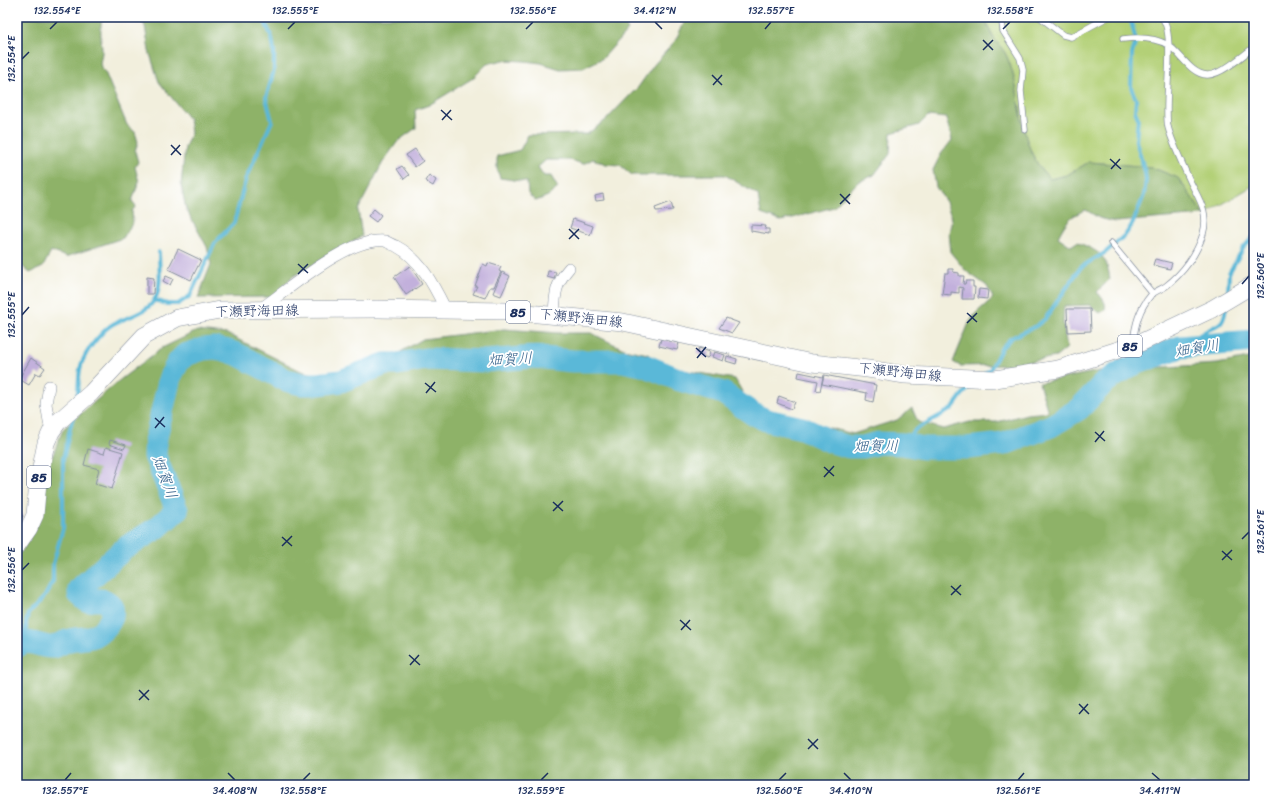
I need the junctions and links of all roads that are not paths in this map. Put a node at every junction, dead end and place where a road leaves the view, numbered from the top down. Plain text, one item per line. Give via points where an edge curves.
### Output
1 (1005, 17) edge
2 (1040, 17) edge
3 (1108, 17) edge
4 (1161, 17) edge
5 (1123, 39) dead end
6 (1168, 45) junction
7 (1254, 47) edge
8 (1025, 130) dead end
9 (1111, 243) dead end
10 (569, 268) dead end
11 (1254, 284) edge
12 (1153, 294) junction
13 (258, 310) junction
14 (446, 310) junction
15 (554, 315) junction
16 (1133, 345) junction
17 (49, 386) dead end
18 (51, 432) junction
19 (17, 546) edge

1 - 8 lane via 1002,22 1003,31 1020,58 1023,70 1021,91
2 - 3 lane via 1062,35 1071,37
4 - 6 lane via 1168,29
5 - 6 lane via 1141,37
6 - 7 lane via 1197,72 1207,75 1228,66
6 - 12 lane via 1168,128 1191,183 1203,204 1205,222 1193,256 1180,273
9 - 12 lane
10 - 15 street via 560,279 555,292
11 - 16 main road, 下瀬野海田線 / 85 via 1212,309
12 - 16 lane via 1135,325
13 - 14 main road, 下瀬野海田線 / 85
13 - 14 street via 344,251 360,244 386,241 404,251 421,267
13 - 18 main road, 下瀬野海田線 / 85 via 212,311 165,323 133,345
14 - 15 main road, 下瀬野海田線 / 85
15 - 16 main road, 下瀬野海田線 / 85 via 623,322 812,363 905,375 995,379 1058,369
17 - 18 street via 46,404
18 - 19 main road, 下瀬野海田線 / 85 via 41,464 35,516

